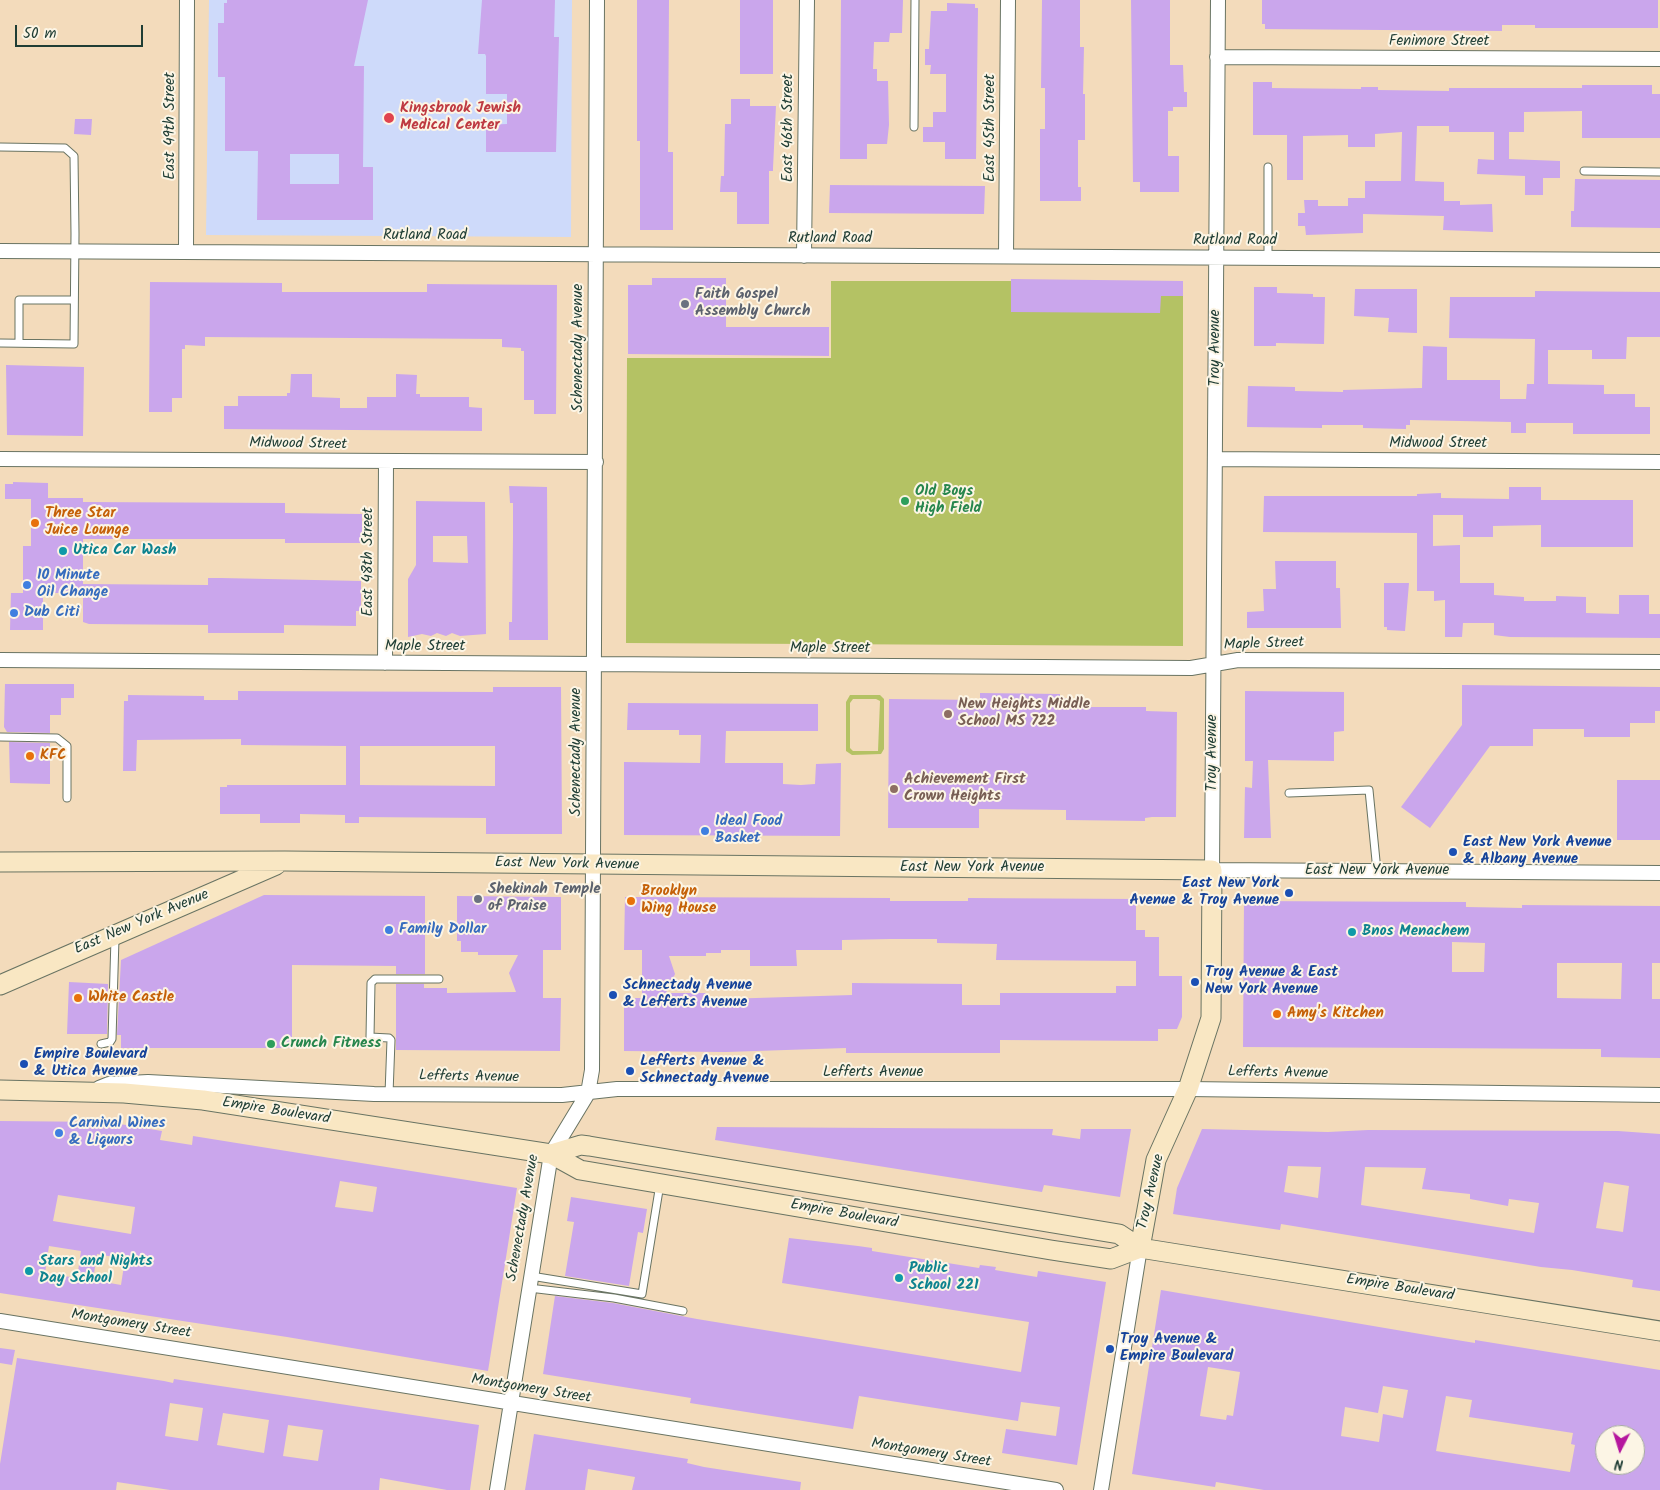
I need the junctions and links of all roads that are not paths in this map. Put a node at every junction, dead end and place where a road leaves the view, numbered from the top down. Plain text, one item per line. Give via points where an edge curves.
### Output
1 (188, 0) edge
2 (597, 0) edge
3 (807, 0) edge
4 (915, 0) edge
5 (1008, 0) edge
6 (1218, 0) edge
7 (1217, 56) junction
8 (1660, 59) edge
9 (914, 127) dead end
10 (0, 148) edge
11 (1268, 167) dead end
12 (1584, 171) dead end
13 (1660, 172) edge
14 (0, 251) edge
15 (75, 251) junction
16 (186, 251) junction
17 (595, 254) junction
18 (804, 256) junction
19 (1006, 256) junction
20 (1216, 257) junction
21 (1268, 258) junction
22 (1660, 260) edge
23 (74, 300) junction
24 (0, 343) edge
25 (19, 343) junction
26 (0, 459) edge
27 (1215, 459) junction
28 (386, 462) junction
29 (596, 462) junction
30 (1660, 462) edge
31 (0, 660) edge
32 (1660, 662) edge
33 (385, 663) junction
34 (594, 664) junction
35 (1213, 664) junction
36 (0, 737) edge
37 (1289, 793) dead end
38 (67, 798) dead end
39 (285, 861) junction
40 (0, 862) edge
41 (592, 866) junction
42 (1212, 870) junction
43 (1377, 871) junction
44 (1660, 873) edge
45 (115, 934) junction
46 (439, 980) dead end
47 (0, 985) edge
48 (102, 1044) dead end
49 (1188, 1089) junction
50 (0, 1090) edge
51 (89, 1092) junction
52 (588, 1093) junction
53 (389, 1094) junction
54 (1660, 1095) edge
55 (551, 1154) junction
56 (660, 1183) junction
57 (1140, 1248) junction
58 (530, 1282) junction
59 (684, 1311) dead end
60 (0, 1321) edge
61 (1660, 1331) edge
62 (510, 1403) junction
63 (497, 1490) edge
64 (1056, 1490) edge
65 (1101, 1490) edge

1 - 16 street, East 49th Street
2 - 17 street, Schenectady Avenue
3 - 18 street, East 46th Street
4 - 9 lane
5 - 19 street, East 45th Street
6 - 7 street, Troy Avenue
7 - 8 street, Fenimore Street
7 - 20 street, Troy Avenue
10 - 15 lane via 66,148 74,156
11 - 21 lane
12 - 13 lane
14 - 15 street, Rutland Road
15 - 16 street, Rutland Road
15 - 23 lane
16 - 17 street, Rutland Road
17 - 18 street, Rutland Road
17 - 29 street, Schenectady Avenue
18 - 19 street, Rutland Road
19 - 20 street, Rutland Road
20 - 21 street, Rutland Road
20 - 27 street, Troy Avenue
21 - 22 street, Rutland Road
23 - 25 lane via 19,300
23 - 25 lane via 74,344
24 - 25 lane
26 - 28 street, Midwood Street
27 - 30 street, Midwood Street
27 - 35 street, Troy Avenue
28 - 29 street, Midwood Street
28 - 33 street, East 48th Street
29 - 34 street, Schenectady Avenue
31 - 33 street, Maple Street
32 - 35 street, Maple Street via 1238,660
33 - 34 street, Maple Street
34 - 35 street, Maple Street via 1191,668
34 - 41 street, Schenectady Avenue
35 - 42 street, Troy Avenue
36 - 38 lane via 57,738 67,746
37 - 43 lane via 1369,790
39 - 40 main road, East New York Avenue
39 - 41 main road, East New York Avenue
39 - 45 main road, East New York Avenue
41 - 42 main road, East New York Avenue
41 - 52 street, Schenectady Avenue via 592,1070
42 - 43 street, East New York Avenue
42 - 49 main road, Troy Avenue via 1212,1018
43 - 44 street, East New York Avenue
45 - 47 main road, East New York Avenue
45 - 48 lane via 112,1039
46 - 53 lane via 375,979 371,983 370,1037 391,1040
49 - 52 street, Lefferts Avenue via 616,1089
49 - 54 street, Lefferts Avenue
49 - 57 main road, Troy Avenue via 1156,1160
50 - 51 main road, Empire Boulevard
51 - 53 street, Lefferts Avenue via 110,1084 148,1082
51 - 55 main road, Empire Boulevard via 203,1100
52 - 53 street, Lefferts Avenue
52 - 55 street, Schenectady Avenue
55 - 56 main road, Empire Boulevard via 580,1170
55 - 57 main road, Empire Boulevard via 581,1145 589,1146 1119,1234
55 - 58 street, Schenectady Avenue
56 - 57 main road, Empire Boulevard via 1111,1259
56 - 58 lane via 642,1294
57 - 61 main road, Empire Boulevard
57 - 65 street, Troy Avenue
58 - 59 lane
58 - 62 street, Schenectady Avenue
60 - 62 street, Montgomery Street
62 - 63 street, Schenectady Avenue
62 - 64 street, Montgomery Street

